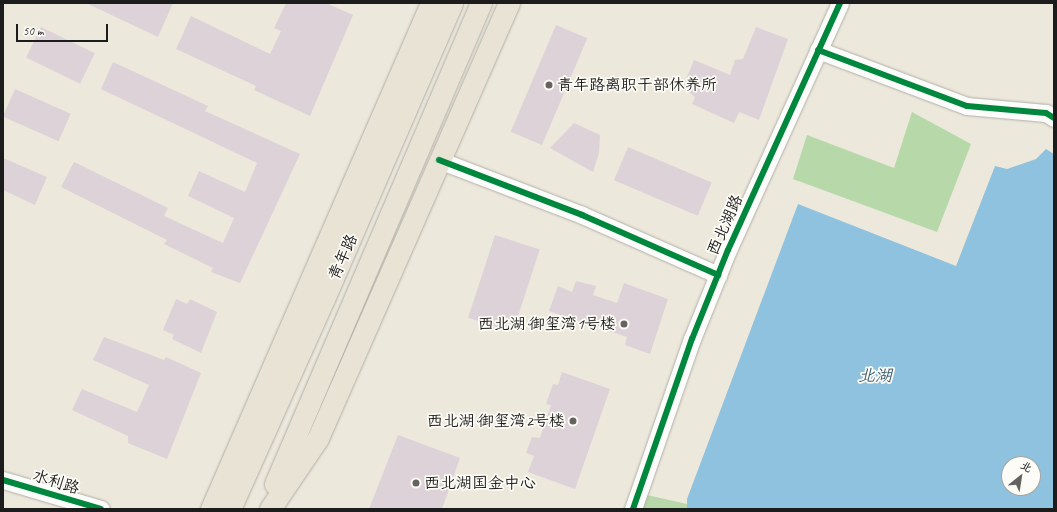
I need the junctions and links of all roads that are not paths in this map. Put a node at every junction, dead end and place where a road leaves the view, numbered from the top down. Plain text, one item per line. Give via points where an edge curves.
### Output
1 (431, 3) edge
2 (452, 3) edge
3 (481, 3) edge
4 (509, 3) edge
5 (840, 3) edge
6 (818, 50) junction
7 (1054, 118) edge
8 (439, 160) junction
9 (718, 275) junction
10 (3, 480) edge
11 (101, 509) edge
12 (212, 509) edge
13 (230, 509) edge
14 (265, 509) edge
15 (270, 509) edge
16 (633, 509) edge

1 - 12 main road
2 - 13 main road, 青年路
3 - 14 main road, 青年路
4 - 8 main road
5 - 6 street, 西北湖路
6 - 7 street via 967,106 1046,113
6 - 9 street, 西北湖路
8 - 9 street via 582,215
8 - 15 main road via 318,438
9 - 16 street, 西北湖路 via 692,339
10 - 11 street, 水利路

